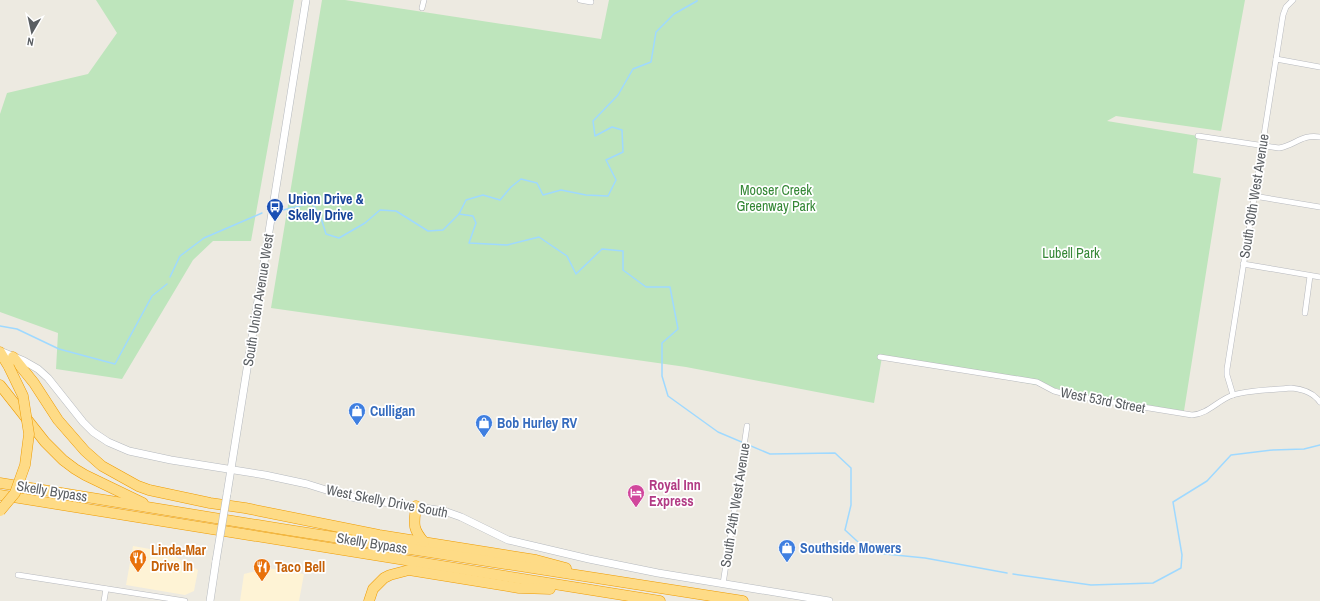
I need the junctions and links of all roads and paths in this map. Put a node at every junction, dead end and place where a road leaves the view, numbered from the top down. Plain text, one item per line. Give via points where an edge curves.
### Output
1 (306, 0) edge
2 (424, 0) edge
3 (580, 0) edge
4 (1293, 0) edge
5 (591, 2) dead end
6 (422, 8) dead end
7 (1276, 59) junction
8 (1320, 67) edge
9 (1198, 136) dead end
10 (1320, 137) edge
11 (1262, 146) junction
12 (1254, 196) junction
13 (1320, 208) edge
14 (1243, 264) junction
15 (1310, 276) junction
16 (1320, 277) edge
17 (1305, 313) dead end
18 (0, 351) edge
19 (13, 357) junction
20 (880, 357) dead end
21 (0, 386) edge
22 (1233, 395) junction
23 (1319, 398) edge
24 (747, 426) dead end
25 (231, 470) junction
26 (0, 483) edge
27 (0, 495) edge
28 (416, 506) junction
29 (152, 508) junction
30 (0, 511) edge
31 (424, 542) junction
32 (18, 575) dead end
33 (612, 581) junction
34 (723, 584) junction
35 (106, 589) junction
36 (610, 593) junction
37 (104, 601) edge
38 (185, 601) edge
39 (210, 601) edge
40 (369, 601) edge
41 (660, 601) edge
42 (743, 601) edge
43 (829, 601) edge

1 - 25 street, South Union Avenue West
2 - 6 street
3 - 5 street
4 - 7 street, South 30th West Avenue via 1284,10
7 - 8 street
7 - 11 street, South 30th West Avenue
9 - 11 street
10 - 11 street via 1308,136 1279,148
11 - 12 street, South 30th West Avenue
12 - 13 street
12 - 14 street, South 30th West Avenue
14 - 15 street
14 - 22 street, South 30th West Avenue via 1226,375
15 - 16 street
15 - 17 street
18 - 19 street, West Skelly Drive South
18 - 30 highway, bridge via 23,396 29,434 24,465 15,492
19 - 25 street, West Skelly Drive South via 38,368 83,422 108,442 145,456
19 - 31 highway via 58,420 85,451 111,472 138,486
20 - 22 street, West 53rd Street via 1037,382 1069,395 1192,415 1205,412
21 - 29 highway via 45,442 74,469
22 - 23 street, West 53rd Street via 1291,388 1305,390
24 - 34 street, South 24th West Avenue
25 - 28 street, West Skelly Drive South via 307,484 356,498
25 - 39 street, South Union Avenue West, bridge
26 - 29 highway, Skelly Bypass
27 - 36 highway, Skelly Bypass
28 - 31 highway via 414,529
28 - 34 street, West Skelly Drive South via 448,512 508,540 658,573
29 - 33 highway, Skelly Bypass
31 - 33 highway via 536,560
32 - 35 street
33 - 42 highway, Skelly Bypass
34 - 43 street, West Skelly Drive South
35 - 37 street
35 - 38 street
36 - 40 highway via 519,588 410,570 384,578 373,589
36 - 41 highway, Skelly Bypass

